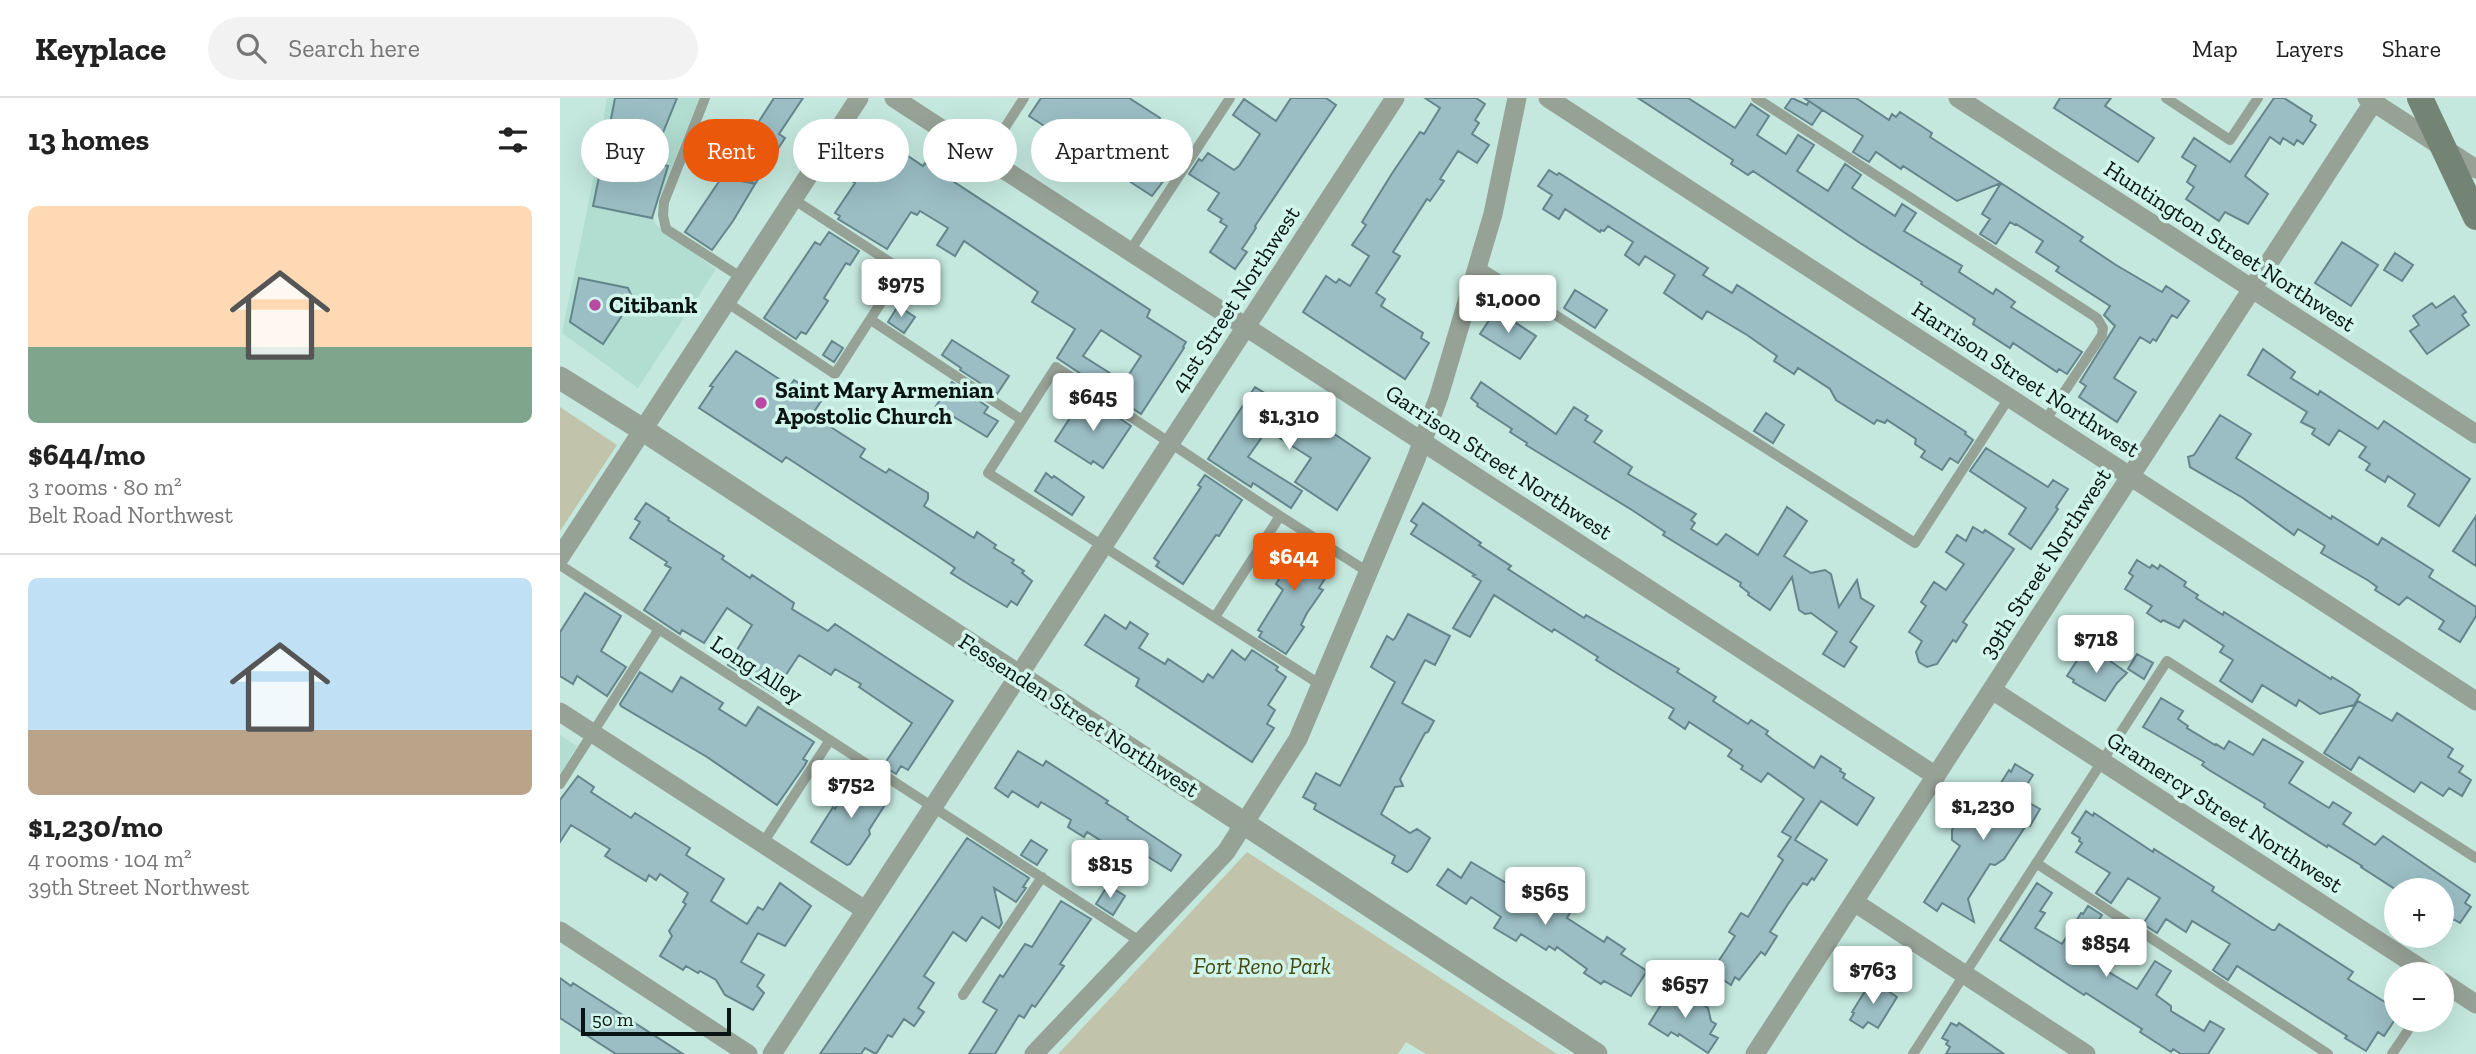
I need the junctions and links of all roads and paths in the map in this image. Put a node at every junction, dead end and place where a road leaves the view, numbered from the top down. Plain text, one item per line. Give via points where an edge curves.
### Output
1 (705, 98) edge
2 (859, 98) edge
3 (894, 98) edge
4 (1024, 98) edge
5 (1230, 98) edge
6 (1395, 98) edge
7 (1517, 98) edge
8 (1549, 98) edge
9 (1756, 98) edge
10 (1958, 98) edge
11 (2166, 98) edge
12 (2258, 98) edge
13 (2420, 98) edge
14 (2372, 99) edge
15 (926, 119) edge
16 (1011, 119) edge
17 (2441, 146) junction
18 (2476, 169) edge
19 (1017, 178) edge
20 (793, 199) junction
21 (2476, 218) edge
22 (1130, 251) junction
23 (1478, 266) junction
24 (742, 278) junction
25 (2252, 291) junction
26 (726, 302) junction
27 (871, 320) junction
28 (1246, 327) junction
29 (560, 378) edge
30 (2009, 398) junction
31 (1021, 420) junction
32 (2045, 421) junction
33 (643, 429) junction
34 (2476, 434) edge
35 (1423, 442) junction
36 (1171, 443) junction
37 (2131, 477) junction
38 (1280, 516) junction
39 (1103, 546) junction
40 (560, 557) edge
41 (560, 565) edge
42 (1368, 572) junction
43 (1214, 617) junction
44 (659, 629) junction
45 (1019, 676) junction
46 (1321, 685) junction
47 (1992, 690) junction
48 (2476, 701) edge
49 (560, 712) edge
50 (593, 733) junction
51 (830, 740) junction
52 (2102, 762) junction
53 (1936, 776) junction
54 (560, 784) edge
55 (933, 806) junction
56 (1244, 823) junction
57 (763, 844) junction
58 (2476, 858) edge
59 (2036, 863) junction
60 (1042, 877) junction
61 (1854, 902) junction
62 (865, 910) junction
63 (560, 931) edge
64 (1141, 942) junction
65 (2411, 962) edge
66 (1964, 974) junction
67 (2454, 990) edge
68 (963, 995) dead end
69 (2476, 1004) edge
70 (2407, 1032) edge
71 (748, 1054) edge
72 (772, 1054) edge
73 (1034, 1054) edge
74 (1596, 1054) edge
75 (1755, 1054) edge
76 (1913, 1054) edge
77 (2086, 1054) edge
78 (2328, 1054) edge
79 (2392, 1054) edge

1 - 24 lane via 663,215 666,229
2 - 20 street
3 - 15 street, Garrison Street Northwest
4 - 16 lane
5 - 22 lane
6 - 28 street, 41st Street Northwest
7 - 23 street
8 - 30 street, Harrison Street Northwest
9 - 32 lane via 2097,318 2102,335
10 - 25 street, Huntington Street Northwest
11 - 12 lane via 2230,140
13 - 17 main road
14 - 17 street
14 - 25 street, 39th Street Northwest
17 - 18 street
17 - 21 main road
19 - 22 street, Garrison Street Northwest
20 - 24 street
20 - 27 lane via 902,270
22 - 28 street, Garrison Street Northwest
23 - 30 lane via 1915,543
23 - 35 street
24 - 26 street
25 - 34 street, Huntington Street Northwest
25 - 37 street, 39th Street Northwest
26 - 27 lane via 835,374
26 - 33 street
27 - 31 lane
28 - 35 street, Garrison Street Northwest
28 - 36 street, 41st Street Northwest
29 - 33 street, Fessenden Street Northwest
30 - 32 street, Harrison Street Northwest
31 - 36 lane via 1056,367
31 - 39 lane via 988,473
32 - 37 street, Harrison Street Northwest
33 - 40 street
33 - 45 street, Fessenden Street Northwest
35 - 42 street
35 - 53 street, Garrison Street Northwest
36 - 38 lane
36 - 39 street, 41st Street Northwest
37 - 47 street, 39th Street Northwest
37 - 48 street, Harrison Street Northwest
38 - 42 lane
38 - 43 lane
39 - 43 lane
39 - 45 street, 41st Street Northwest
41 - 44 lane, Long Alley
42 - 46 street
43 - 46 lane
44 - 50 lane
44 - 51 lane, Long Alley
45 - 55 street, 41st Street Northwest
45 - 56 street, Fessenden Street Northwest
46 - 56 street via 1294,746
47 - 52 street, Gramercy Street Northwest
47 - 53 street, 39th Street Northwest
49 - 50 street
50 - 54 lane
50 - 57 street
51 - 55 lane, Long Alley
51 - 57 lane
52 - 58 lane via 2167,662
52 - 59 lane
52 - 65 street, Gramercy Street Northwest
53 - 61 street, 39th Street Northwest
55 - 60 lane, Long Alley
55 - 62 street, 41st Street Northwest
56 - 64 street via 1226,852
56 - 74 street, Fessenden Street Northwest
57 - 62 street
59 - 66 lane
59 - 78 lane
60 - 64 lane, Long Alley
60 - 68 lane
61 - 66 street
61 - 75 street, 39th Street Northwest
62 - 72 street, 41st Street Northwest
63 - 71 street
64 - 73 street
66 - 76 lane
66 - 77 street
67 - 69 street
70 - 79 lane

